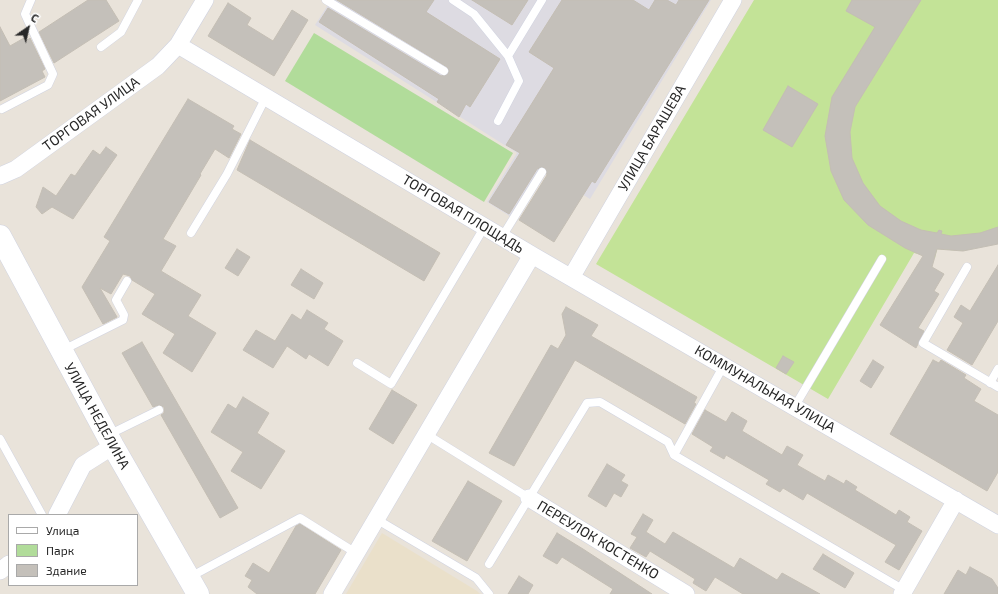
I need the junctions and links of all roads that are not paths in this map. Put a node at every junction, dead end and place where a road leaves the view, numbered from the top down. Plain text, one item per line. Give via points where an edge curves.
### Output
1 (31, 0) edge
2 (138, 0) edge
3 (205, 0) edge
4 (326, 0) edge
5 (453, 0) edge
6 (542, 0) edge
7 (733, 0) edge
8 (178, 45) junction
9 (101, 47) dead end
10 (508, 56) junction
11 (444, 71) dead end
12 (266, 97) junction
13 (2, 109) dead end
14 (498, 121) dead end
15 (542, 172) dead end
16 (0, 176) edge
17 (484, 226) junction
18 (191, 233) dead end
19 (0, 236) edge
20 (502, 237) junction
21 (532, 254) junction
22 (882, 258) dead end
23 (968, 267) dead end
24 (572, 276) junction
25 (127, 281) dead end
26 (62, 351) junction
27 (357, 362) dead end
28 (724, 365) junction
29 (998, 369) edge
30 (990, 382) junction
31 (998, 388) edge
32 (795, 406) junction
33 (159, 410) dead end
34 (426, 434) junction
35 (0, 439) edge
36 (110, 440) junction
37 (674, 455) junction
38 (529, 498) junction
39 (956, 500) junction
40 (41, 514) edge
41 (58, 514) edge
42 (376, 519) junction
43 (998, 525) edge
44 (356, 553) junction
45 (489, 564) dead end
46 (8, 565) edge
47 (0, 571) edge
48 (193, 586) edge
49 (903, 592) edge
50 (332, 594) edge
51 (489, 594) edge
52 (686, 594) edge

1 - 13 lane via 25,14 53,74 48,85
2 - 9 lane via 121,32
3 - 8 street, ТОРГОВАЯ УЛИЦА
4 - 11 lane
5 - 10 lane via 474,14
6 - 10 lane
7 - 24 street, УЛИЦА БАРАШЕВА
8 - 12 street, ТОРГОВАЯ ПЛОЩАДЬ
8 - 16 street, ТОРГОВАЯ УЛИЦА via 158,66 16,169
10 - 14 lane via 519,81
12 - 17 street, ТОРГОВАЯ ПЛОЩАДЬ
12 - 18 lane via 227,174
15 - 20 lane
17 - 20 street, ТОРГОВАЯ ПЛОЩАДЬ
17 - 27 lane via 391,384
19 - 26 main road, УЛИЦА НЕДЕЛИНА
20 - 21 street, ТОРГОВАЯ ПЛОЩАДЬ
21 - 24 street, КОММУНАЛЬНАЯ УЛИЦА
21 - 34 street, ТОРГОВАЯ ПЛОЩАДЬ
22 - 32 lane
23 - 30 lane via 923,343
24 - 28 street, КОММУНАЛЬНАЯ УЛИЦА
25 - 26 lane via 116,300 124,315 123,320
26 - 36 main road, УЛИЦА НЕДЕЛИНА
28 - 32 street, КОММУНАЛЬНАЯ УЛИЦА
28 - 37 lane
29 - 30 lane
30 - 31 lane
32 - 39 street, КОММУНАЛЬНАЯ УЛИЦА
33 - 36 lane
34 - 38 lane
34 - 42 street, ТОРГОВАЯ ПЛОЩАДЬ
35 - 40 lane
36 - 41 street via 83,464
36 - 48 main road, УЛИЦА НЕДЕЛИНА
37 - 38 lane via 668,442 600,402 587,403
37 - 49 lane
38 - 45 lane
38 - 52 street, ПЕРЕУЛОК КОСТЕНКО
39 - 43 street, КОММУНАЛЬНАЯ УЛИЦА
39 - 49 street
42 - 44 street, ТОРГОВАЯ ПЛОЩАДЬ
42 - 51 lane via 476,578
44 - 48 lane via 300,518
44 - 50 street, ТОРГОВАЯ ПЛОЩАДЬ
46 - 47 street

